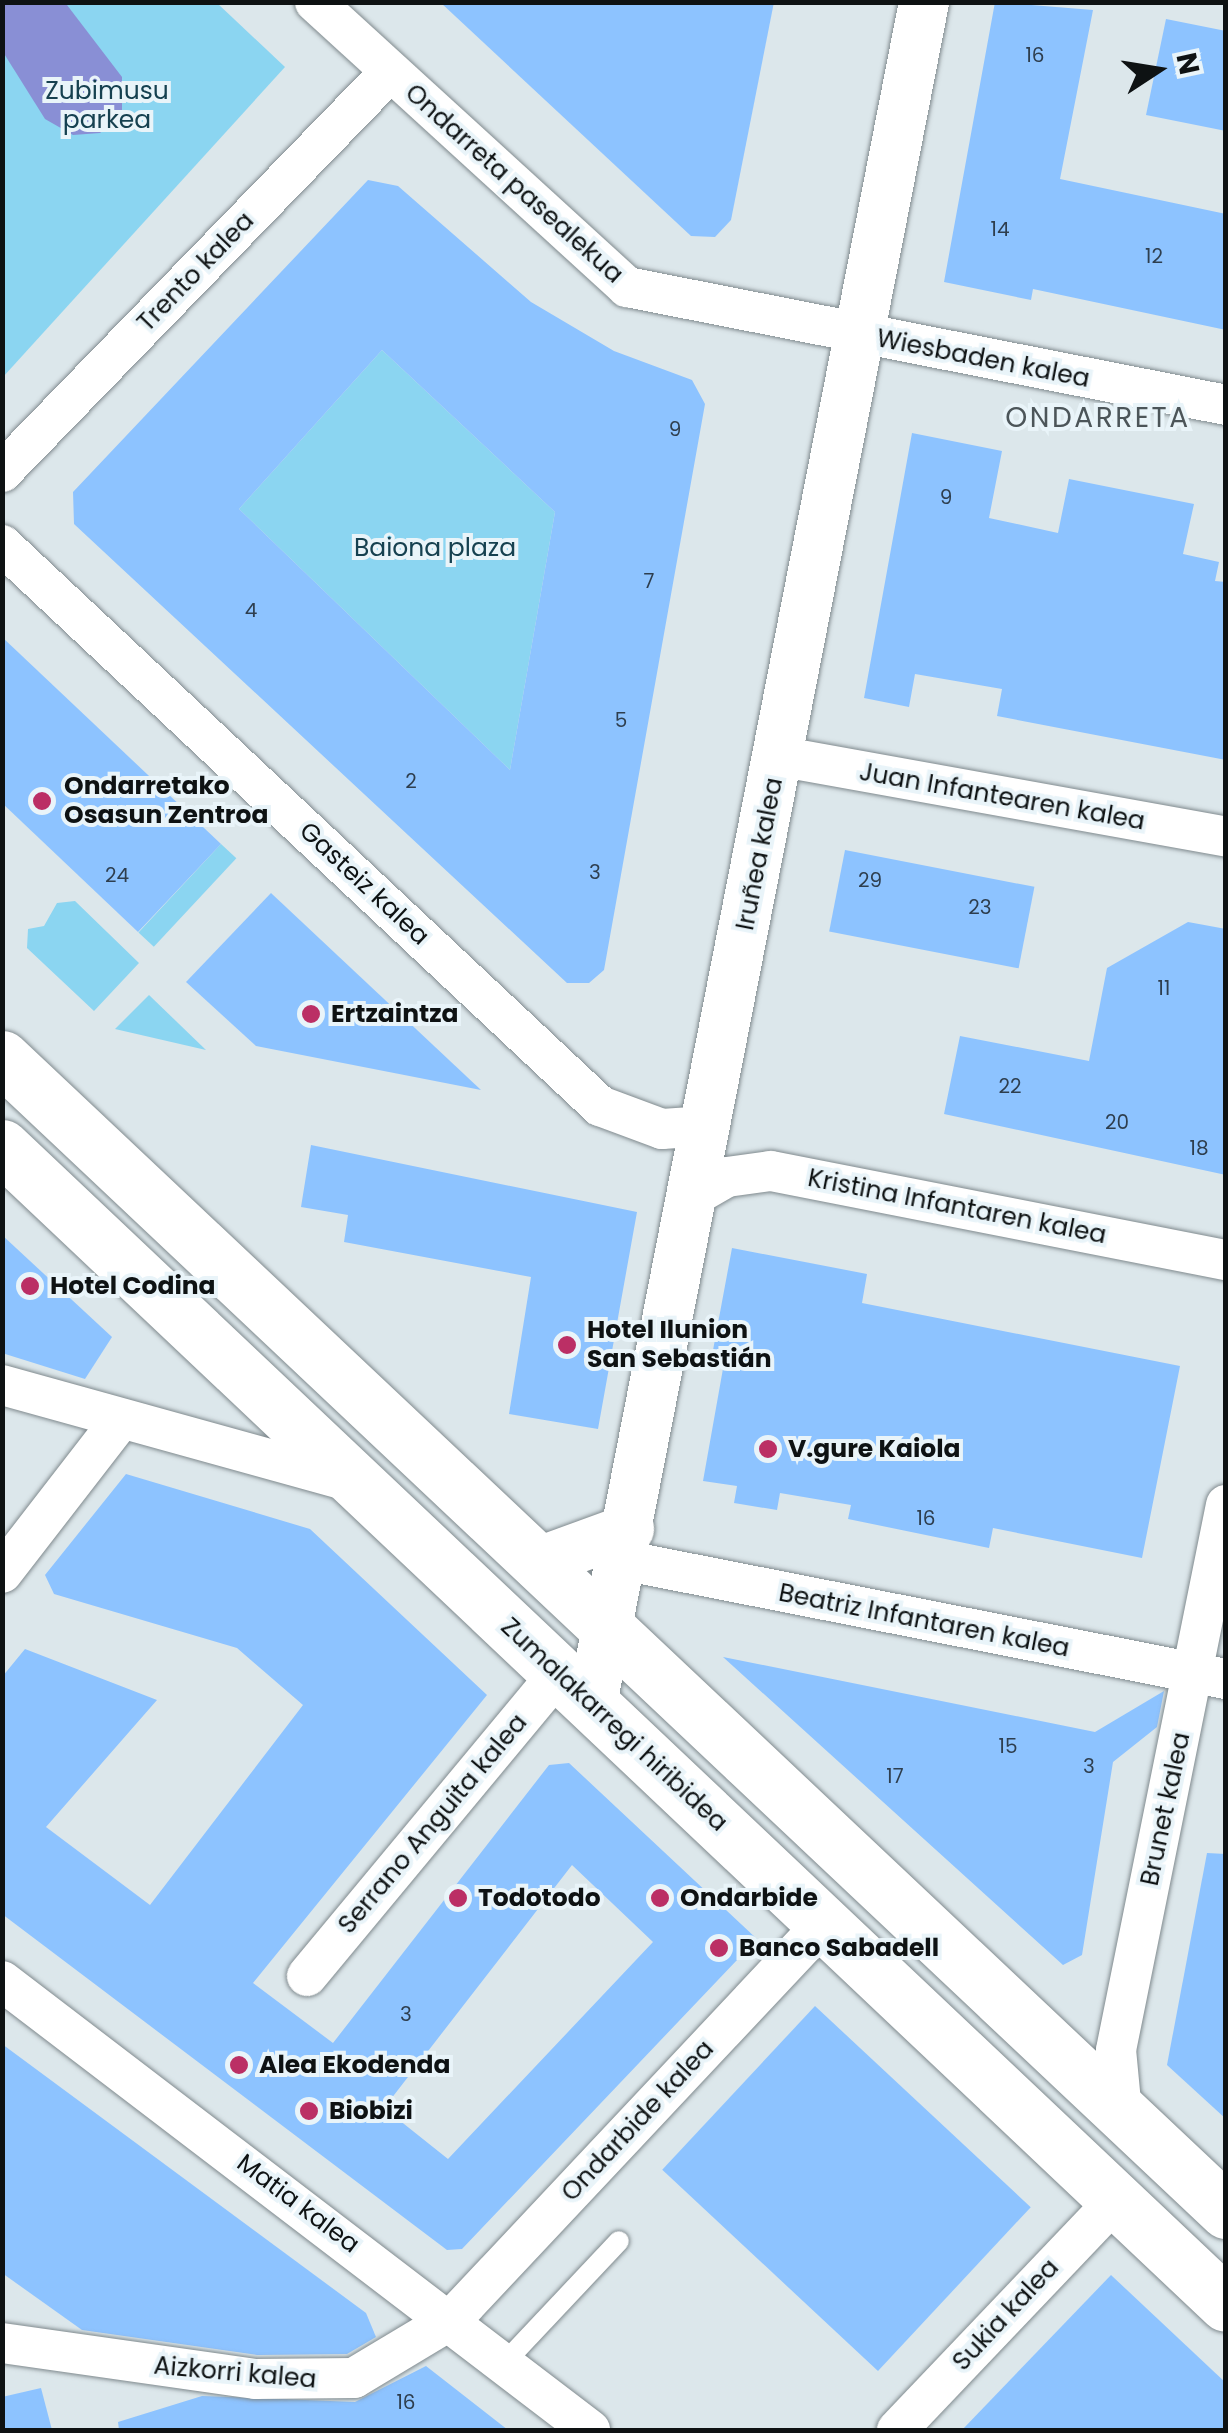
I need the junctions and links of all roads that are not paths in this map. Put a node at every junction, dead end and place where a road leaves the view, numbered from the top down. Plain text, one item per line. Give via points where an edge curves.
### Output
1 (315, 2) edge
2 (924, 2) edge
3 (390, 72) junction
4 (859, 336) junction
5 (1226, 405) edge
6 (2, 472) edge
7 (2, 545) edge
8 (778, 756) junction
9 (1226, 837) edge
10 (2, 1058) edge
11 (707, 1126) junction
12 (2, 1147) edge
13 (694, 1196) junction
14 (1226, 1260) edge
15 (2, 1385) edge
16 (118, 1423) junction
17 (358, 1483) junction
18 (1226, 1505) edge
19 (626, 1545) junction
20 (539, 1562) junction
21 (2, 1573) edge
22 (608, 1628) junction
23 (1211, 1676) edge
24 (575, 1688) junction
25 (824, 1923) junction
26 (307, 1976) dead end
27 (2, 1982) edge
28 (1122, 2113) junction
29 (1116, 2200) junction
30 (1226, 2211) edge
31 (619, 2241) dead end
32 (1226, 2304) edge
33 (452, 2319) junction
34 (2, 2343) edge
35 (505, 2362) junction
36 (590, 2430) edge
37 (896, 2430) edge

1 - 3 street, Ondarreta pasealekua
2 - 4 street, Iruñea kalea
3 - 4 street, Ondarreta pasealekua via 627,287
3 - 6 street, Trento kalea
4 - 5 street, Wiesbaden kalea
4 - 8 street, Iruñea kalea
7 - 11 street, Gasteiz kalea via 600,1106 662,1129
8 - 9 street, Juan Infantearen kalea
8 - 11 street, Iruñea kalea
10 - 20 main road
11 - 13 street, Iruñea kalea
12 - 17 main road, Zumalakarregi hiribidea
13 - 14 street, Kristina Infantaren kalea via 726,1177 770,1171
13 - 19 street, Iruñea kalea
15 - 16 street
16 - 17 street
16 - 21 street
17 - 24 main road, Zumalakarregi hiribidea
18 - 23 street, Brunet kalea
19 - 20 street
19 - 22 street, Iruñea kalea
19 - 23 street, Beatriz Infantaren kalea
20 - 22 main road
22 - 24 street, Iruñea kalea
22 - 28 main road
23 - 28 street, Brunet kalea via 1116,2050
24 - 25 main road, Zumalakarregi hiribidea
24 - 26 street, Serrano Anguita kalea
25 - 29 main road, Zumalakarregi hiribidea
25 - 33 street, Ondarbide kalea
27 - 33 street, Matia kalea
28 - 30 main road
29 - 32 main road, Zumalakarregi hiribidea
29 - 37 street, Sukia kalea
31 - 35 lane
33 - 34 street, Aizkorri kalea via 354,2378 318,2382
33 - 35 street, Matia kalea
35 - 36 street, Matia kalea

